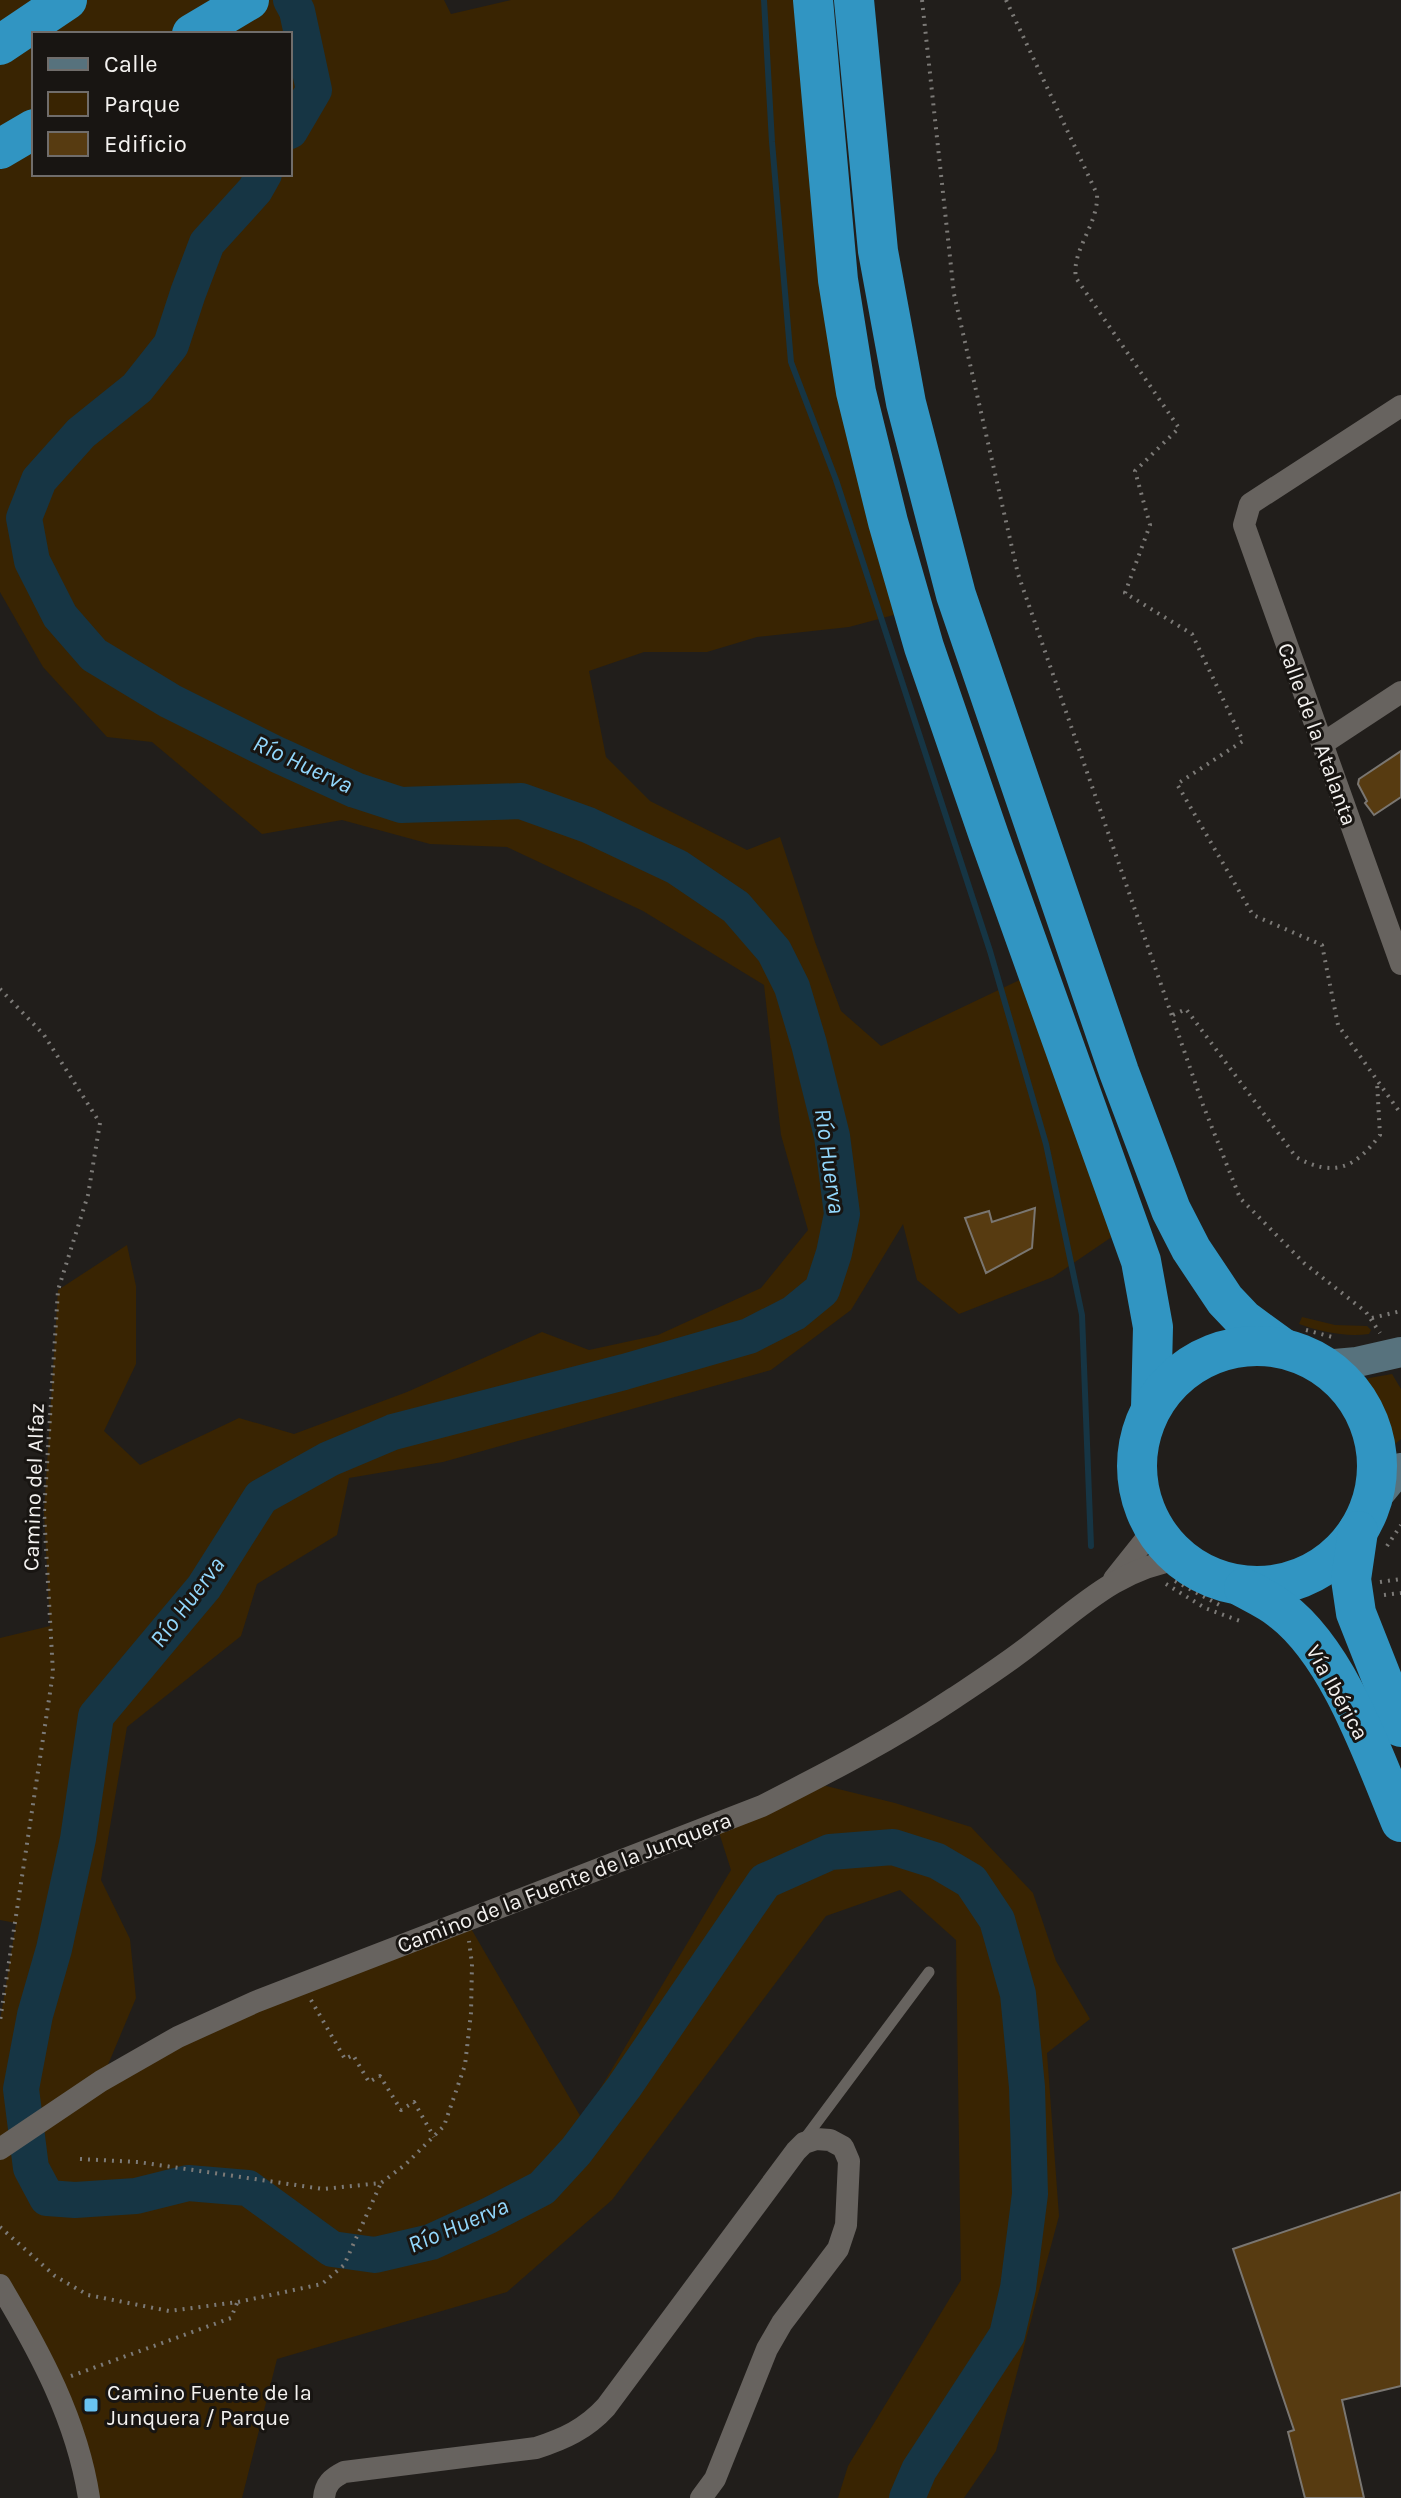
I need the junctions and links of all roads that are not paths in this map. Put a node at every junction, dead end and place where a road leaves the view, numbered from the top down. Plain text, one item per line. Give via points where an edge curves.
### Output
1 (67, 0) edge
2 (249, 0) edge
3 (813, 0) edge
4 (854, 0) edge
5 (195, 32) edge
6 (0, 45) edge
7 (32, 130) edge
8 (0, 149) edge
9 (1401, 406) edge
10 (1401, 692) edge
11 (1322, 744) junction
12 (1401, 964) edge
13 (1292, 1338) junction
14 (1391, 1343) edge
15 (1332, 1352) junction
16 (1151, 1408) junction
17 (1401, 1468) edge
18 (1380, 1524) edge
19 (1154, 1529) junction
20 (1182, 1559) junction
21 (1111, 1583) junction
22 (1244, 1588) junction
23 (1401, 1727) edge
24 (1401, 1822) edge
25 (929, 1972) dead end
26 (0, 2149) edge
27 (796, 2151) junction
28 (0, 2285) edge
29 (89, 2498) edge
30 (324, 2498) edge
31 (701, 2498) edge

1 - 6 highway
2 - 5 highway
3 - 16 highway via 838,280 856,392 924,647 1141,1261 1153,1327
4 - 13 highway via 878,251 906,403 956,595 1171,1210 1225,1300 1244,1320
7 - 8 highway
9 - 11 street, Calle de la Atalanta via 1250,504 1244,525
10 - 11 street
11 - 12 street, Calle de la Atalanta
13 - 15 highway via 1308,1356
13 - 16 highway via 1201,1359 1177,1375
14 - 15 main road via 1366,1361
15 - 18 highway via 1373,1439
16 - 19 highway via 1137,1477
17 - 18 main road
18 - 22 highway via 1303,1578
18 - 23 highway, Vía Ibérica via 1351,1579 1356,1613
19 - 20 highway
19 - 21 street, Camino de la Fuente de la Junquera
20 - 21 street, Camino de la Fuente de la Junquera via 1145,1567
20 - 22 highway
21 - 26 street, Camino de la Fuente de la Junquera via 950,1701 810,1782 762,1806 255,2002 178,2037 101,2081
22 - 24 highway, Vía Ibérica via 1283,1611 1326,1660
25 - 27 lane
27 - 30 street via 592,2422 536,2448 344,2472 333,2478
27 - 31 street via 816,2139 843,2147 849,2161 846,2225 838,2249 767,2349 715,2479
28 - 29 street via 53,2383 78,2447

